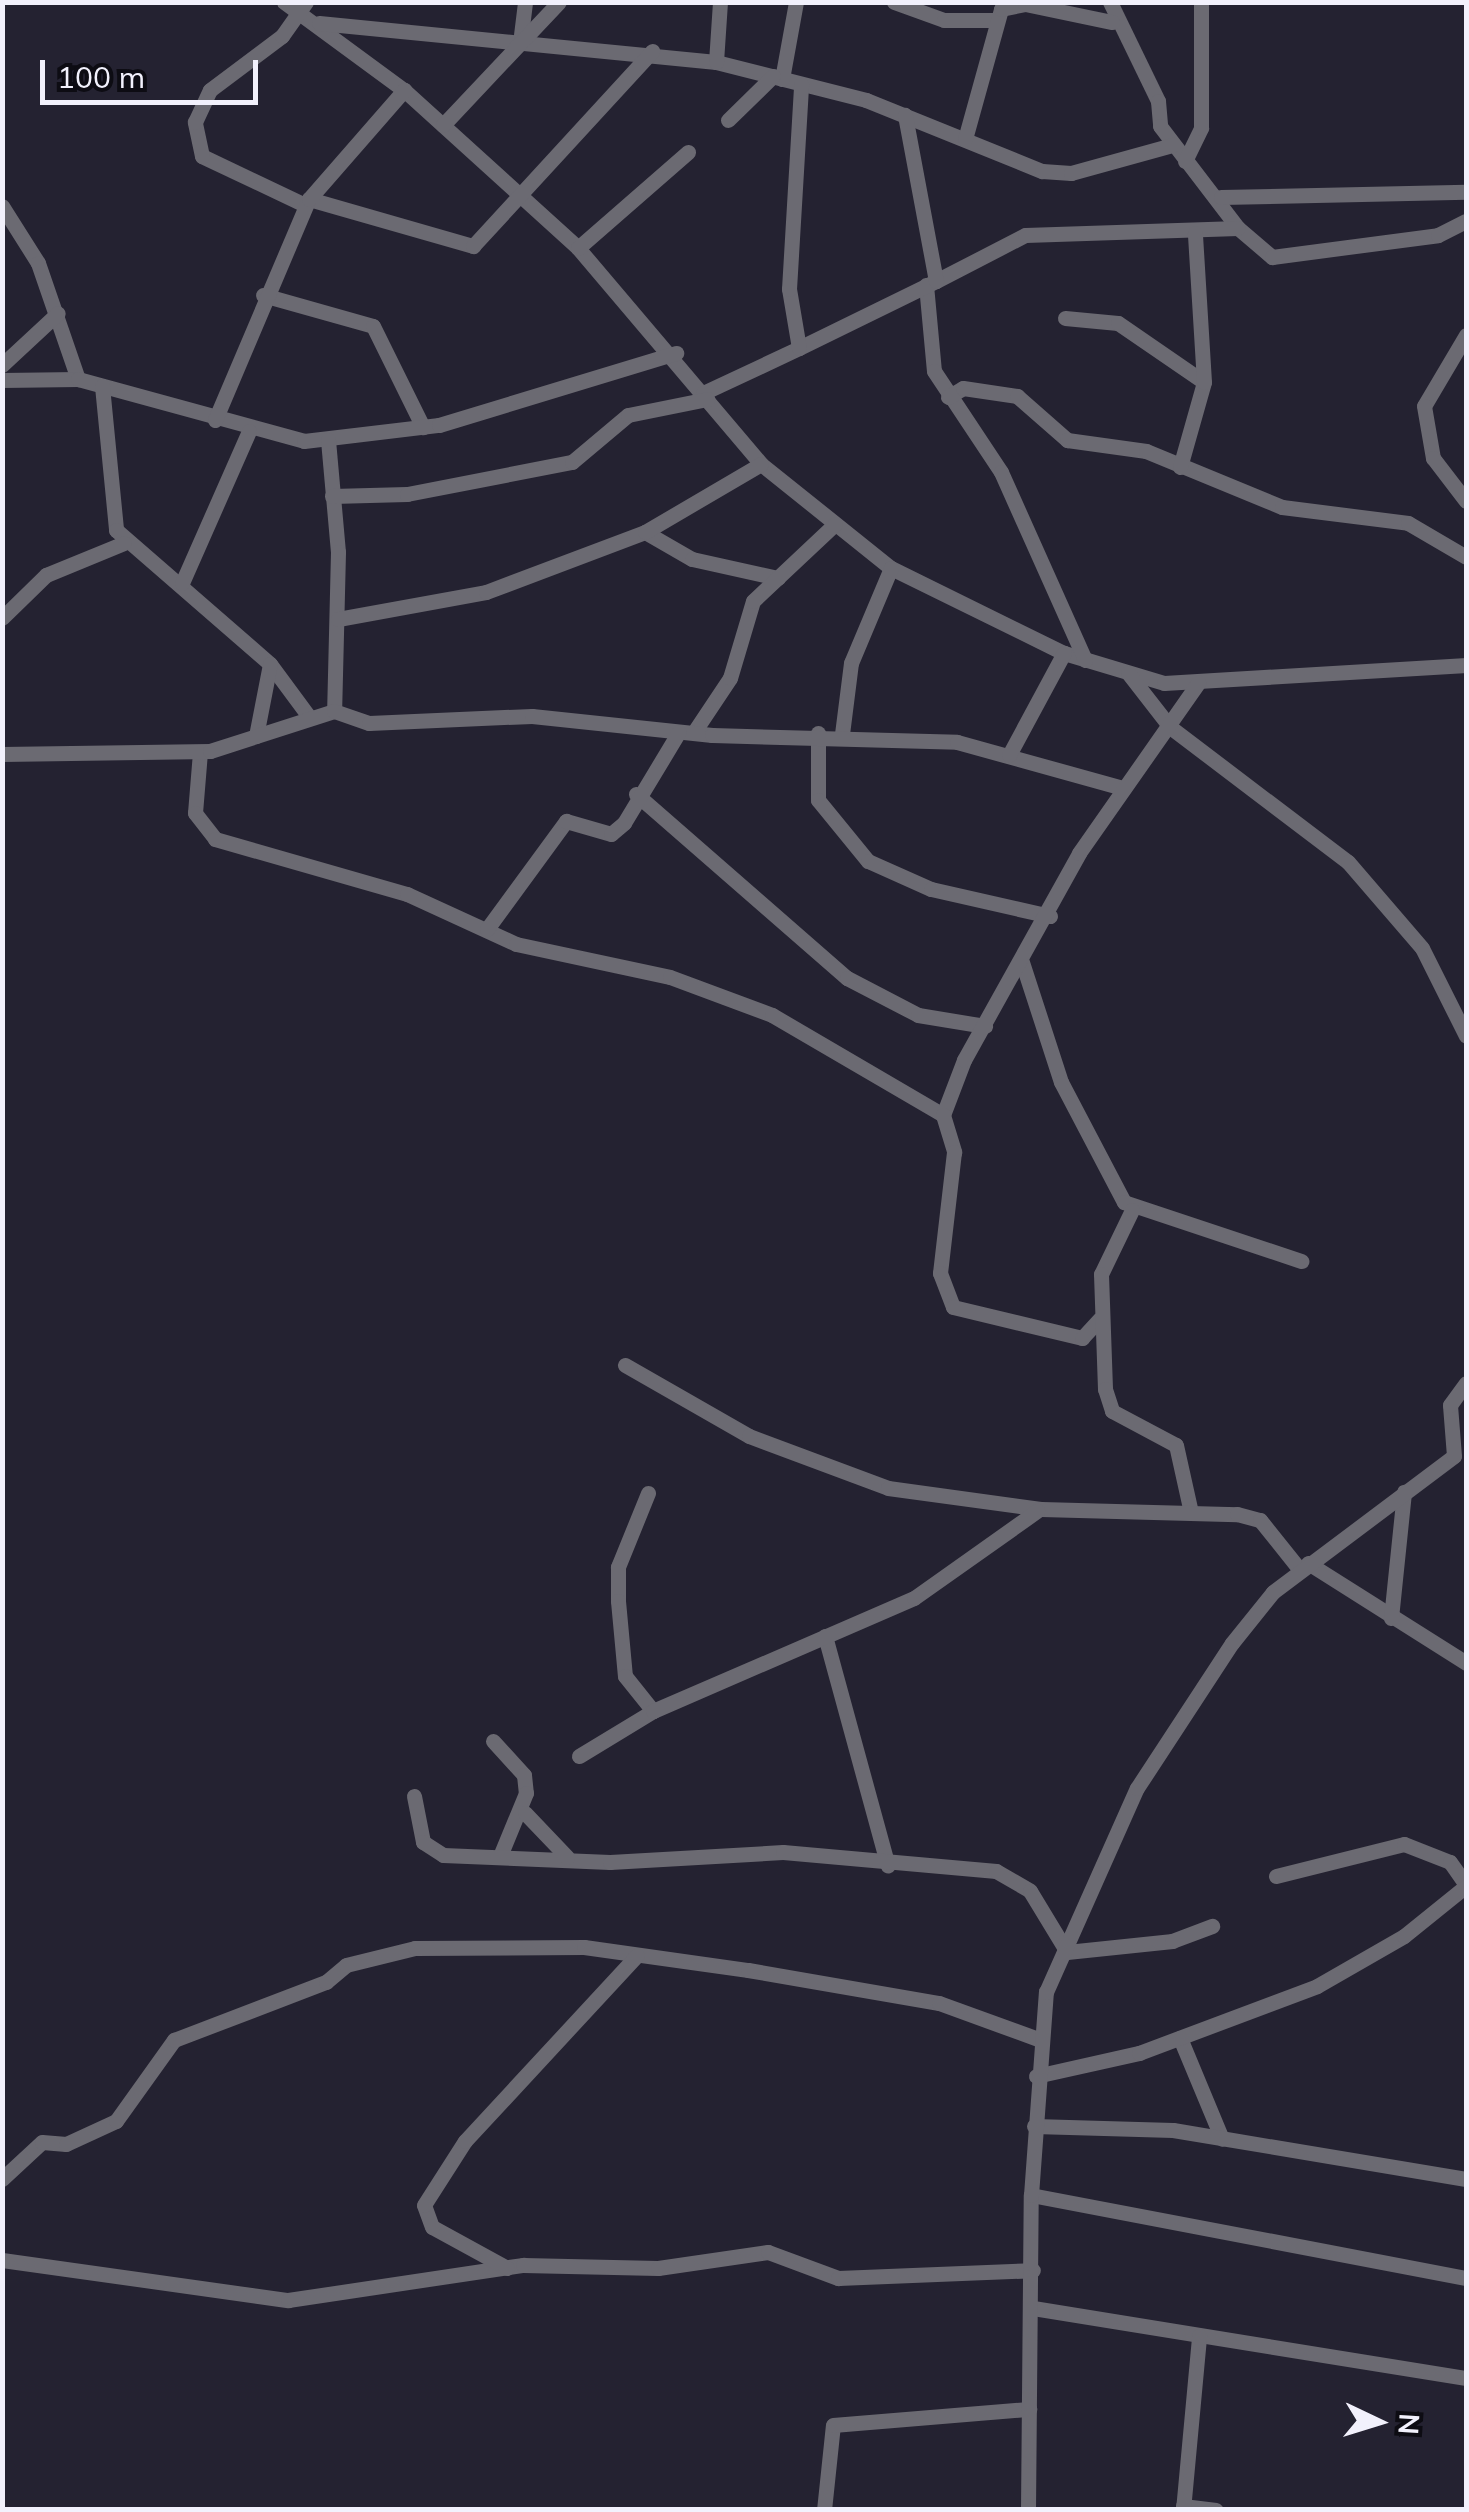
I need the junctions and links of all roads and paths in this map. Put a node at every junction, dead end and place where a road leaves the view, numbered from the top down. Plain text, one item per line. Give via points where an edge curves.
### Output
1 (284, 2) edge
2 (525, 2) edge
3 (559, 2) edge
4 (720, 2) edge
5 (796, 2) edge
6 (894, 2) edge
7 (1110, 2) edge
8 (1201, 2) edge
9 (303, 7) edge
10 (960, 10) edge
11 (996, 20) junction
12 (319, 22) junction
13 (1112, 22) junction
14 (517, 40) junction
15 (652, 51) junction
16 (716, 62) junction
17 (777, 78) junction
18 (801, 84) junction
19 (404, 90) junction
20 (905, 115) junction
21 (728, 120) dead end
22 (443, 125) junction
23 (965, 139) junction
24 (1174, 145) junction
25 (688, 152) dead end
26 (1185, 161) junction
27 (1466, 192) edge
28 (520, 196) junction
29 (1221, 198) junction
30 (307, 202) junction
31 (2, 206) edge
32 (1466, 221) edge
33 (1238, 228) junction
34 (1196, 233) junction
35 (578, 248) junction
36 (931, 283) junction
37 (263, 294) junction
38 (58, 313) junction
39 (1064, 318) dead end
40 (1466, 335) edge
41 (798, 348) junction
42 (676, 353) junction
43 (2, 365) edge
44 (78, 379) junction
45 (2, 380) edge
46 (1204, 382) junction
47 (102, 386) junction
48 (705, 396) junction
49 (948, 396) junction
50 (214, 420) junction
51 (423, 427) junction
52 (249, 431) junction
53 (328, 440) junction
54 (761, 464) junction
55 (1180, 468) junction
56 (332, 496) junction
57 (1466, 501) edge
58 (835, 524) junction
59 (645, 532) junction
60 (124, 543) junction
61 (1466, 558) edge
62 (891, 568) junction
63 (778, 578) junction
64 (182, 582) junction
65 (20, 605) junction
66 (2, 606) edge
67 (2, 618) edge
68 (338, 619) junction
69 (1064, 653) junction
70 (1086, 660) junction
71 (270, 664) junction
72 (1466, 665) edge
73 (1128, 673) junction
74 (1198, 683) junction
75 (334, 711) junction
76 (310, 718) junction
77 (1170, 727) junction
78 (696, 729) junction
79 (679, 732) junction
80 (818, 732) junction
81 (842, 734) junction
82 (256, 736) junction
83 (200, 752) junction
84 (2, 754) edge
85 (1009, 755) junction
86 (1124, 788) junction
87 (636, 794) junction
88 (1050, 916) junction
89 (487, 929) junction
90 (1022, 962) junction
91 (985, 1026) junction
92 (1466, 1036) edge
93 (944, 1115) junction
94 (1132, 1210) junction
95 (1301, 1260) dead end
96 (1100, 1319) junction
97 (625, 1365) dead end
98 (1466, 1384) edge
99 (1404, 1492) junction
100 (648, 1493) dead end
101 (1190, 1508) junction
102 (1041, 1509) junction
103 (1304, 1567) junction
104 (1390, 1618) junction
105 (825, 1636) junction
106 (1466, 1664) edge
107 (653, 1712) junction
108 (493, 1741) dead end
109 (580, 1756) dead end
110 (414, 1796) dead end
111 (525, 1814) junction
112 (500, 1856) junction
113 (567, 1857) junction
114 (888, 1866) junction
115 (1276, 1876) dead end
116 (1466, 1885) edge
117 (1212, 1926) dead end
118 (1066, 1952) junction
119 (638, 1955) junction
120 (1180, 2038) junction
121 (1038, 2039) junction
122 (1036, 2076) junction
123 (1034, 2126) junction
124 (1222, 2139) junction
125 (2, 2179) edge
126 (1466, 2179) edge
127 (1031, 2195) junction
128 (2, 2260) edge
129 (507, 2268) junction
130 (1033, 2270) junction
131 (1466, 2278) edge
132 (1034, 2308) junction
133 (1200, 2336) junction
134 (1466, 2378) edge
135 (1029, 2409) junction
136 (1183, 2508) edge
137 (824, 2510) edge
138 (1028, 2510) edge
139 (1216, 2510) edge

1 - 9 street
2 - 14 street
3 - 14 street
4 - 16 street
5 - 17 street
6 - 10 street
7 - 13 street
8 - 26 street via 1201,128
9 - 12 street
9 - 30 street via 210,90 195,122 202,156
10 - 11 street
11 - 13 street via 1002,9 1024,4
11 - 23 street
12 - 14 street
12 - 19 street
13 - 24 street
14 - 15 street
14 - 22 street
15 - 16 street
15 - 28 street
16 - 17 street
17 - 18 street
17 - 21 street
18 - 20 street
18 - 41 street via 789,289
19 - 22 street
19 - 30 street
20 - 23 street
20 - 36 street
22 - 28 street
23 - 24 street via 1023,166 1071,173
24 - 26 street
25 - 35 street
26 - 29 street
27 - 29 street
28 - 30 street via 466,247
28 - 35 street
29 - 33 street
30 - 37 street
31 - 38 street
32 - 33 street via 1438,235 1272,257
33 - 34 street
34 - 36 street via 1025,235
34 - 46 street
35 - 42 street
36 - 41 street
36 - 49 street via 929,358
37 - 50 street
37 - 51 street via 374,326
38 - 43 street
38 - 44 street
39 - 46 street via 1118,323
40 - 57 street via 1424,406 1424,430
41 - 48 street
42 - 48 street
42 - 51 street
44 - 45 street
44 - 47 street
46 - 55 street
47 - 50 street
47 - 60 street via 109,509
48 - 54 street
48 - 56 street via 628,415 572,462 408,494
49 - 55 street via 963,388 1017,396 1067,440 1146,451
49 - 70 street via 1001,472
50 - 52 street
51 - 53 street
52 - 53 street
52 - 64 street
53 - 56 street
54 - 58 street
54 - 59 street
55 - 61 street via 1282,507 1408,523
56 - 68 street
58 - 62 street
58 - 63 street
59 - 63 street via 692,559
59 - 68 street via 486,592
60 - 64 street
60 - 65 street via 46,575
62 - 69 street
62 - 81 street via 851,663
63 - 78 street via 739,623 730,678
64 - 71 street
65 - 66 street
65 - 67 street
68 - 75 street
69 - 70 street
69 - 85 street
70 - 73 street
71 - 76 street
71 - 82 street
72 - 74 street
73 - 74 street
73 - 77 street
74 - 77 street
75 - 76 street
75 - 79 street via 369,723 532,716
76 - 82 street
77 - 86 street
77 - 92 street via 1348,862 1422,948
78 - 79 street
78 - 80 street
79 - 87 street
80 - 81 street
80 - 88 street via 818,800 868,861 931,889
81 - 85 street
82 - 83 street
83 - 84 street
83 - 89 street via 195,814 214,839 407,894
85 - 86 street
86 - 88 street
87 - 89 street via 610,834 566,821
87 - 91 street via 847,978 918,1015
88 - 90 street
89 - 93 street via 772,1016
90 - 91 street
90 - 94 street via 1061,1082
91 - 93 street
93 - 96 street via 954,1152 940,1274 952,1307 1082,1338
94 - 95 street
94 - 96 street via 1100,1274
96 - 101 street via 1112,1411 1176,1445
97 - 102 street via 802,1460 888,1488
98 - 99 street via 1450,1405 1454,1456
99 - 103 street
99 - 104 street
100 - 107 street via 618,1567 618,1601 624,1676
101 - 102 street
101 - 103 street via 1260,1520
102 - 105 street via 1020,1516 956,1575
103 - 104 street
103 - 118 street via 1232,1643 1137,1788
104 - 106 street
105 - 107 street
105 - 114 street
107 - 109 street
108 - 111 street via 524,1774
110 - 112 street via 429,1852
111 - 112 street
111 - 113 street
112 - 113 street
113 - 114 street via 783,1852
114 - 118 street via 1018,1879
115 - 116 street via 1404,1844 1450,1862
116 - 120 street via 1318,1986
117 - 118 street via 1172,1941
118 - 121 street
119 - 121 street via 939,2003 1015,2038
119 - 125 street via 443,1946 346,1965 310,1989 174,2040 116,2121 66,2144 42,2142
119 - 129 street via 465,2141 424,2205 432,2227
120 - 122 street
120 - 124 street
121 - 122 street
122 - 123 street
123 - 124 street via 1119,2125
123 - 127 street
124 - 126 street
127 - 130 street
127 - 131 street
128 - 129 street via 288,2300
129 - 130 street via 658,2268 768,2252 838,2278
130 - 132 street
132 - 133 street
132 - 135 street
133 - 134 street
133 - 136 street
135 - 137 street via 840,2422 828,2435
135 - 138 street
136 - 139 street

